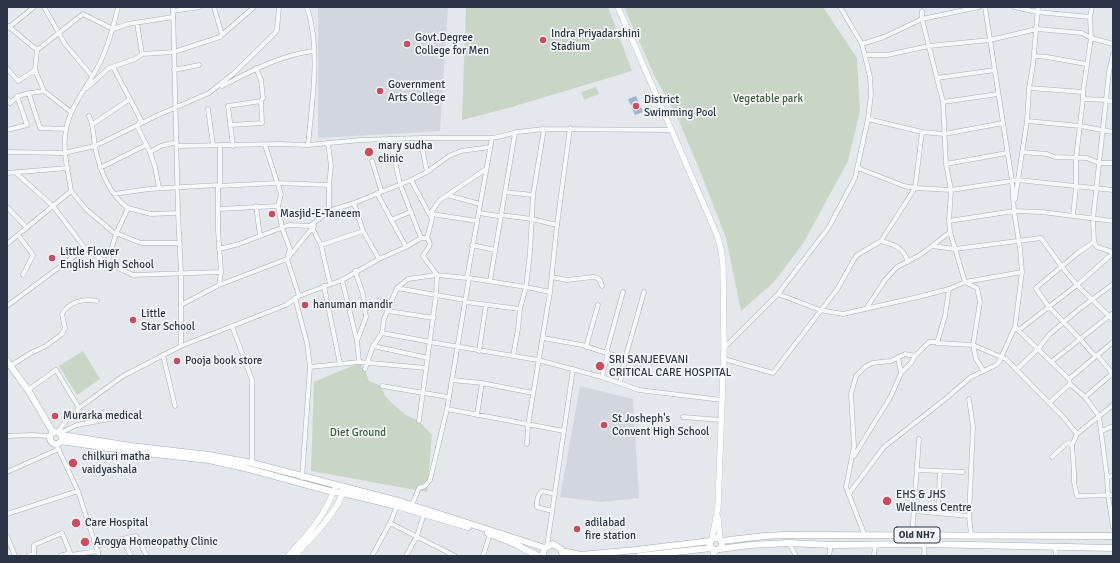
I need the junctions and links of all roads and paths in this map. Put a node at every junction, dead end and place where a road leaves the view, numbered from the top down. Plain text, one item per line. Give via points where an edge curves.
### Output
1 (24, 7) edge
2 (34, 7) edge
3 (44, 7) edge
4 (118, 7) edge
5 (200, 7) edge
6 (214, 7) edge
7 (254, 7) edge
8 (279, 7) edge
9 (306, 7) edge
10 (618, 7) edge
11 (840, 7) edge
12 (979, 7) edge
13 (985, 7) edge
14 (1014, 7) edge
15 (1038, 7) edge
16 (1092, 7) edge
17 (173, 9) edge
18 (28, 11) junction
19 (922, 11) dead end
20 (1037, 12) junction
21 (173, 17) junction
22 (1090, 17) junction
23 (922, 19) junction
24 (137, 23) junction
25 (8, 27) edge
26 (112, 29) junction
27 (1037, 29) junction
28 (59, 33) junction
29 (222, 35) junction
30 (1091, 38) junction
31 (990, 40) junction
32 (862, 44) junction
33 (1113, 44) edge
34 (929, 46) junction
35 (37, 50) junction
36 (314, 51) junction
37 (174, 52) junction
38 (142, 54) junction
39 (866, 54) junction
40 (1113, 54) edge
41 (1034, 56) junction
42 (1086, 64) junction
43 (199, 65) dead end
44 (114, 67) junction
45 (7, 68) edge
46 (256, 68) junction
47 (36, 70) junction
48 (174, 70) junction
49 (996, 70) junction
50 (92, 76) junction
51 (937, 78) junction
52 (1029, 88) junction
53 (44, 91) junction
54 (82, 92) junction
55 (1083, 92) junction
56 (209, 93) junction
57 (30, 94) junction
58 (998, 94) junction
59 (17, 96) junction
60 (1083, 99) junction
61 (7, 100) edge
62 (130, 100) junction
63 (1107, 100) junction
64 (261, 101) junction
65 (943, 102) junction
66 (1113, 102) edge
67 (175, 109) junction
68 (208, 109) dead end
69 (71, 112) junction
70 (89, 116) dead end
71 (868, 120) junction
72 (1027, 121) junction
73 (1003, 123) junction
74 (93, 124) junction
75 (230, 125) junction
76 (137, 126) junction
77 (1080, 126) junction
78 (570, 128) junction
79 (66, 129) junction
80 (544, 129) junction
81 (7, 130) edge
82 (671, 130) junction
83 (1104, 130) junction
84 (922, 132) junction
85 (1113, 132) edge
86 (515, 133) junction
87 (944, 134) junction
88 (420, 138) junction
89 (492, 138) junction
90 (390, 139) junction
91 (328, 143) junction
92 (177, 144) junction
93 (146, 145) junction
94 (213, 145) junction
95 (220, 145) junction
96 (265, 145) junction
97 (308, 145) junction
98 (95, 146) junction
99 (233, 146) junction
100 (490, 147) junction
101 (7, 152) edge
102 (150, 152) junction
103 (1022, 152) junction
104 (64, 153) junction
105 (1007, 153) junction
106 (1076, 158) junction
107 (372, 161) dead end
108 (1099, 163) junction
109 (946, 164) junction
110 (1113, 164) edge
111 (68, 168) junction
112 (100, 168) junction
113 (858, 168) junction
114 (486, 169) junction
115 (427, 172) junction
116 (16, 173) junction
117 (7, 174) edge
118 (411, 180) junction
119 (1018, 180) junction
120 (1012, 182) junction
121 (277, 183) junction
122 (400, 184) junction
123 (329, 185) junction
124 (219, 186) junction
125 (178, 187) junction
126 (1076, 187) junction
127 (159, 188) junction
128 (915, 188) junction
129 (1096, 189) junction
130 (71, 190) junction
131 (951, 190) junction
132 (1113, 190) edge
133 (379, 192) junction
134 (505, 192) junction
135 (114, 194) junction
136 (447, 195) junction
137 (533, 195) junction
138 (354, 203) junction
139 (480, 204) junction
140 (1014, 204) junction
141 (53, 206) junction
142 (256, 206) junction
143 (278, 206) junction
144 (7, 207) edge
145 (128, 208) junction
146 (218, 209) junction
147 (1014, 210) junction
148 (329, 211) junction
149 (410, 212) junction
150 (178, 213) junction
151 (479, 213) junction
152 (500, 214) junction
153 (1073, 216) junction
154 (432, 217) junction
155 (532, 219) junction
156 (1093, 219) junction
157 (391, 220) junction
158 (477, 221) junction
159 (949, 221) junction
160 (1113, 221) edge
161 (557, 225) junction
162 (27, 228) junction
163 (282, 228) junction
164 (312, 228) junction
165 (363, 231) junction
166 (950, 232) junction
167 (116, 234) junction
168 (18, 235) junction
169 (260, 236) junction
170 (420, 238) junction
171 (427, 238) junction
172 (1019, 240) junction
173 (881, 241) junction
174 (1094, 242) junction
175 (180, 243) junction
176 (7, 244) edge
177 (321, 244) junction
178 (472, 245) junction
179 (932, 246) junction
180 (406, 247) junction
181 (85, 248) junction
182 (219, 248) junction
183 (955, 248) junction
184 (495, 250) junction
185 (1113, 253) edge
186 (287, 259) junction
187 (379, 259) junction
188 (908, 262) junction
189 (107, 263) junction
190 (1062, 267) junction
191 (355, 271) junction
192 (221, 272) junction
193 (1022, 272) junction
194 (181, 273) junction
195 (23, 275) dead end
196 (437, 275) junction
197 (552, 277) junction
198 (468, 278) junction
199 (342, 280) junction
200 (490, 281) junction
201 (965, 282) junction
202 (330, 284) junction
203 (1077, 284) junction
204 (1113, 284) edge
205 (219, 286) junction
206 (324, 286) junction
207 (602, 286) dead end
208 (526, 287) junction
209 (397, 288) junction
210 (949, 289) junction
211 (550, 292) junction
212 (623, 292) dead end
213 (644, 292) dead end
214 (778, 294) junction
215 (436, 295) junction
216 (299, 296) junction
217 (295, 298) junction
218 (1093, 300) junction
219 (97, 301) dead end
220 (465, 301) junction
221 (181, 305) junction
222 (486, 305) junction
223 (7, 306) edge
224 (598, 306) dead end
225 (1049, 306) junction
226 (866, 309) junction
227 (520, 310) junction
228 (820, 310) junction
229 (388, 311) junction
230 (1111, 314) edge
231 (434, 318) junction
232 (1113, 320) edge
233 (1064, 323) junction
234 (232, 326) junction
235 (1015, 327) junction
236 (1019, 330) junction
237 (382, 333) junction
238 (543, 338) junction
239 (1080, 338) junction
240 (357, 341) junction
241 (430, 342) junction
242 (938, 342) junction
243 (1113, 342) edge
244 (181, 346) junction
245 (373, 346) junction
246 (457, 346) junction
247 (973, 346) junction
248 (586, 347) junction
249 (724, 348) junction
250 (1038, 348) junction
251 (479, 351) junction
252 (608, 353) junction
253 (163, 355) junction
254 (512, 356) junction
255 (915, 356) junction
256 (1002, 356) junction
257 (1098, 356) junction
258 (898, 357) junction
259 (428, 358) junction
260 (625, 359) junction
261 (724, 359) junction
262 (538, 360) junction
263 (891, 361) junction
264 (359, 362) junction
265 (1051, 362) junction
266 (368, 363) junction
267 (340, 364) junction
268 (8, 365) edge
269 (900, 366) junction
270 (310, 367) junction
271 (426, 368) junction
272 (365, 369) dead end
273 (573, 369) junction
274 (1017, 369) junction
275 (983, 370) junction
276 (901, 373) junction
277 (1113, 374) edge
278 (602, 377) junction
279 (452, 380) junction
280 (1069, 382) junction
281 (620, 383) junction
282 (482, 384) junction
283 (382, 386) dead end
284 (28, 390) junction
285 (422, 393) junction
286 (533, 393) junction
287 (448, 397) junction
288 (1084, 397) junction
289 (969, 399) dead end
290 (722, 400) junction
291 (1049, 403) junction
292 (1113, 405) edge
293 (175, 406) dead end
294 (79, 408) junction
295 (447, 409) junction
296 (477, 415) junction
297 (1099, 416) junction
298 (120, 417) dead end
299 (683, 417) dead end
300 (721, 420) junction
301 (419, 421) dead end
302 (528, 425) junction
303 (1113, 426) edge
304 (564, 431) junction
305 (1102, 431) junction
306 (1077, 434) junction
307 (7, 436) edge
308 (57, 438) junction
309 (919, 439) dead end
310 (527, 444) dead end
311 (1072, 445) junction
312 (1052, 457) dead end
313 (852, 458) junction
314 (252, 464) junction
315 (917, 470) junction
316 (940, 471) junction
317 (7, 472) edge
318 (963, 472) dead end
319 (302, 476) junction
320 (1113, 476) edge
321 (1107, 477) junction
322 (301, 484) junction
323 (336, 485) junction
324 (343, 490) junction
325 (78, 491) junction
326 (333, 492) junction
327 (555, 494) junction
328 (849, 495) junction
329 (1108, 495) junction
330 (1113, 495) edge
331 (412, 505) junction
332 (396, 506) junction
333 (718, 507) junction
334 (552, 511) junction
335 (914, 511) junction
336 (938, 513) junction
337 (7, 514) edge
338 (424, 514) junction
339 (969, 516) junction
340 (390, 523) junction
341 (1113, 528) edge
342 (490, 534) junction
343 (972, 534) junction
344 (912, 535) junction
345 (925, 535) junction
346 (7, 536) edge
347 (417, 536) junction
348 (865, 536) junction
349 (1113, 536) edge
350 (118, 540) junction
351 (712, 540) junction
352 (721, 540) junction
353 (875, 544) junction
354 (925, 544) junction
355 (831, 545) junction
356 (96, 546) junction
357 (790, 546) junction
358 (546, 547) junction
359 (1055, 547) junction
360 (1113, 548) edge
361 (716, 551) edge
362 (70, 553) junction
363 (527, 553) edge
364 (99, 554) edge
365 (562, 554) edge
366 (15, 556) edge
367 (28, 556) edge
368 (60, 556) edge
369 (131, 556) edge
370 (147, 556) edge
371 (288, 556) edge
372 (295, 556) edge
373 (372, 556) edge
374 (406, 556) edge
375 (455, 556) edge
376 (484, 556) edge
377 (538, 556) edge
378 (542, 556) edge
379 (639, 556) edge
380 (795, 556) edge
381 (829, 556) edge
382 (874, 556) edge
383 (924, 556) edge
384 (1056, 556) edge

1 - 18 street
2 - 18 street
3 - 28 street
4 - 26 street
5 - 17 street
6 - 29 street
7 - 29 street
8 - 56 street via 275,33 233,74
9 - 36 street via 313,29
10 - 82 main road
11 - 32 street
12 - 23 street
13 - 31 street
14 - 20 street
15 - 20 street
16 - 22 street
17 - 21 street
18 - 25 street
19 - 23 street
20 - 22 street
20 - 27 street
21 - 24 street
21 - 37 street
22 - 30 street
23 - 32 street
23 - 34 street
24 - 26 street
24 - 38 street
25 - 35 street
26 - 28 street via 83,14
26 - 50 street
27 - 30 street via 1073,31
27 - 31 street
27 - 41 street
28 - 35 street
28 - 50 street
29 - 37 street
30 - 33 street
30 - 42 street
31 - 34 street
31 - 49 street
32 - 39 street
34 - 39 street via 888,55
34 - 51 street
35 - 47 street
36 - 46 street via 285,56
36 - 97 street
37 - 38 street
37 - 48 street
38 - 44 street
39 - 71 street via 871,94
40 - 63 street
41 - 42 street
41 - 52 street
42 - 55 street
43 - 48 street
44 - 54 street via 109,68
44 - 62 street
45 - 47 street via 18,81
46 - 56 street
46 - 64 street via 261,80
47 - 53 street
48 - 67 street
49 - 51 street
49 - 58 street
50 - 54 street
51 - 65 street
52 - 55 street
52 - 72 street
53 - 57 street
53 - 69 street
54 - 69 street
55 - 60 street
56 - 67 street
57 - 59 street
57 - 79 street via 40,128
58 - 65 street
58 - 73 street
59 - 61 street via 10,103
59 - 81 street via 27,125
60 - 63 street
60 - 77 street
62 - 74 street
62 - 76 street via 141,120
63 - 66 street
63 - 83 street
64 - 75 street via 228,106
64 - 75 street via 262,123
65 - 87 street
67 - 76 street
67 - 92 street
68 - 94 street
69 - 79 street
70 - 74 street
71 - 84 street
71 - 113 street
72 - 77 street
72 - 103 street
73 - 87 street
73 - 105 street
74 - 98 street
75 - 99 street
76 - 93 street
76 - 98 street
77 - 83 street
77 - 106 street
78 - 80 street
78 - 82 street
78 - 161 street
79 - 104 street
80 - 86 street
80 - 137 street
82 - 249 main road via 721,249
83 - 85 street
83 - 108 street
84 - 87 street
84 - 128 street
86 - 89 street
86 - 134 street
87 - 109 street
88 - 89 street
88 - 90 street
88 - 115 street
89 - 100 street
90 - 91 street
90 - 122 street
91 - 97 street
91 - 123 street via 332,166
92 - 94 street
92 - 102 street via 162,146
92 - 125 street
93 - 102 street
93 - 112 street
94 - 95 street
95 - 99 street
95 - 124 street
96 - 97 street
96 - 99 street
96 - 121 street
98 - 104 street
98 - 112 street
100 - 114 street
100 - 115 street via 461,151 449,156
101 - 104 street
102 - 127 street
103 - 106 street
103 - 119 street
104 - 111 street
105 - 109 street
105 - 120 street
106 - 108 street via 1087,158
106 - 126 street
107 - 133 street via 381,190
108 - 110 street
108 - 129 street
109 - 131 street
111 - 116 street
111 - 130 street
112 - 135 street
113 - 128 street
113 - 214 street via 829,226
114 - 136 street
114 - 139 street
115 - 118 street
116 - 117 street
116 - 141 street
118 - 122 street
118 - 154 street
119 - 120 street
119 - 126 street
119 - 140 street
120 - 131 street
120 - 140 street
121 - 123 street
121 - 124 street
121 - 143 street via 281,194
122 - 133 street
122 - 149 street
123 - 148 street
124 - 125 street
124 - 146 street
125 - 127 street
125 - 150 street
126 - 129 street
126 - 153 street
127 - 135 street
128 - 131 street
128 - 173 street
129 - 132 street
129 - 156 street
130 - 141 street
130 - 167 street via 87,210
131 - 159 street
133 - 138 street
133 - 157 street
134 - 137 street
134 - 152 street
135 - 145 street via 121,204
136 - 139 street
136 - 154 street via 432,210
137 - 155 street
138 - 148 street
138 - 165 street
139 - 151 street
140 - 147 street
141 - 162 street
141 - 181 street
142 - 143 street
142 - 146 street
142 - 169 street
143 - 163 street
144 - 162 street
145 - 150 street via 151,214
145 - 167 street
146 - 182 street
147 - 153 street
147 - 159 street
147 - 172 street
148 - 163 street via 310,226 289,225
148 - 164 street
149 - 157 street
149 - 170 street
150 - 175 street
151 - 152 street via 498,216
151 - 158 street
152 - 155 street
152 - 184 street
153 - 156 street
154 - 158 street
154 - 171 street
155 - 161 street
155 - 208 street
156 - 160 street
156 - 174 street
157 - 180 street
158 - 178 street
159 - 166 street
161 - 197 street
162 - 168 street
163 - 169 street
163 - 186 street via 290,250
164 - 177 street
164 - 186 street
165 - 177 street
165 - 187 street
166 - 179 street
166 - 183 street
167 - 175 street via 141,243
167 - 189 street
168 - 176 street
168 - 195 street via 33,255
169 - 182 street
170 - 171 street
170 - 180 street
171 - 196 street via 430,248 424,256
172 - 183 street
172 - 190 street via 1041,238
172 - 193 street
173 - 188 street via 902,249
173 - 228 street via 857,255 838,288
174 - 185 street via 1097,248
174 - 190 street
175 - 194 street
177 - 202 street
178 - 184 street
178 - 198 street
179 - 183 street
179 - 188 street
180 - 187 street
181 - 189 street
181 - 223 street
182 - 192 street
183 - 201 street
184 - 200 street
185 - 203 street
186 - 205 street
186 - 216 street
187 - 191 street
188 - 226 street via 897,267 885,280
189 - 194 street via 133,275
190 - 203 street
190 - 225 street via 1036,289
191 - 199 street
191 - 240 street via 363,294 366,317
192 - 194 street
192 - 205 street
193 - 201 street
193 - 235 street
194 - 221 street
196 - 198 street
196 - 209 street via 408,279
196 - 215 street
197 - 207 street via 567,280 593,277 600,280
197 - 211 street
198 - 200 street
198 - 220 street
199 - 202 street
199 - 240 street
200 - 208 street
201 - 210 street
201 - 247 street via 977,288 980,302
202 - 206 street
203 - 218 street
203 - 225 street
204 - 218 street
205 - 221 street
206 - 216 street
206 - 267 street
208 - 211 street
208 - 227 street
209 - 215 street
209 - 229 street
210 - 226 street
210 - 242 street
211 - 238 street
212 - 252 street
213 - 260 street
214 - 228 street
214 - 249 street
215 - 220 street
215 - 231 street
216 - 217 street
217 - 234 street via 286,305
217 - 270 street via 307,343
218 - 230 street
218 - 233 street
219 - 268 street via 79,300 69,306 62,314 65,328 62,334 46,346
220 - 222 street
220 - 246 street
221 - 244 street
222 - 227 street
222 - 251 street
224 - 248 street
225 - 233 street
225 - 236 street
226 - 228 street via 843,314
227 - 254 street
228 - 261 street via 773,373
229 - 231 street
229 - 237 street
230 - 232 street
230 - 239 street
231 - 241 street
233 - 239 street
233 - 250 street
234 - 244 street
234 - 314 street via 252,380
235 - 236 street
235 - 256 street
236 - 250 street
237 - 241 street
237 - 245 street
238 - 248 street
238 - 262 street
239 - 257 street via 1093,354
239 - 265 street
240 - 264 street
241 - 246 street
241 - 259 street
242 - 247 street
242 - 255 street via 929,342
243 - 257 street
244 - 253 street
245 - 259 street
245 - 266 street
246 - 251 street
246 - 279 street
247 - 256 street
247 - 275 street via 976,359
248 - 252 street
249 - 261 main road
250 - 265 street
250 - 274 street
251 - 254 street
252 - 260 street
252 - 278 street
253 - 293 street
253 - 294 street via 123,376
254 - 262 street
255 - 258 street via 906,354
255 - 276 street
256 - 274 street
256 - 275 street via 996,365
257 - 277 street
257 - 280 street
258 - 263 street
258 - 269 street
259 - 271 street
260 - 281 street
261 - 290 main road
262 - 273 street
262 - 286 street
263 - 269 street
263 - 313 street via 870,364 858,373 854,382 851,394 854,446
264 - 266 street
264 - 267 street
265 - 280 street
266 - 271 street
266 - 272 street
267 - 270 street
268 - 284 main road
269 - 276 street
270 - 319 street
271 - 285 street
273 - 278 street
273 - 304 street
274 - 291 street
275 - 328 street via 884,447
276 - 313 street via 891,396
277 - 288 street
278 - 281 street
279 - 282 street
279 - 287 street
280 - 288 street
280 - 291 street
281 - 290 street via 639,390
282 - 286 street
282 - 296 street
283 - 285 street
284 - 294 street via 56,370
284 - 308 main road
285 - 287 street
285 - 301 street
286 - 302 street
287 - 295 street
288 - 297 street
289 - 339 street via 973,427
290 - 300 main road
291 - 306 street
292 - 297 street
294 - 308 street via 65,422
295 - 296 street
295 - 331 street via 430,480 419,488
296 - 302 street
297 - 305 street
297 - 306 street
298 - 308 street via 77,425
299 - 300 street
300 - 333 main road
302 - 304 street
302 - 310 street
303 - 305 street
304 - 327 street
305 - 321 street
306 - 311 street
307 - 308 street via 38,435
308 - 314 main road via 209,455
308 - 317 street
308 - 322 main road via 136,452 208,460
308 - 325 street
309 - 315 street
311 - 312 street via 1066,444
311 - 329 street via 1077,496
313 - 328 street via 846,487
314 - 319 main road
315 - 316 street
315 - 335 street
316 - 318 street
316 - 336 street
319 - 322 street
319 - 323 main road
320 - 321 street
321 - 329 street
322 - 326 main road
323 - 324 main road
323 - 326 main road
324 - 326 main road
324 - 331 main road
324 - 332 main road
324 - 372 main road via 329,517
325 - 337 street
325 - 356 street
326 - 371 main road via 317,523
327 - 334 street
327 - 334 street via 542,491 537,504 537,507
328 - 348 street
329 - 330 street
329 - 341 street
331 - 358 main road
332 - 338 main road
332 - 340 street
333 - 351 main road
333 - 352 main road
334 - 358 street
335 - 336 street
335 - 344 street
336 - 339 street
338 - 342 main road
338 - 347 street
339 - 343 street
340 - 347 street
340 - 373 street
342 - 363 main road
342 - 376 street
343 - 345 main road, Old NH7
343 - 349 main road, Old NH7
344 - 345 main road, Old NH7
344 - 348 main road, Old NH7
345 - 354 street
346 - 366 street
347 - 374 street
347 - 375 street
348 - 352 main road, Old NH7 via 783,535
350 - 356 street
350 - 369 street via 126,546
350 - 370 street via 136,536
351 - 352 main road
351 - 361 main road via 710,545
351 - 365 main road via 636,550 581,555
352 - 361 main road via 722,545
353 - 354 main road, Old NH7
353 - 355 main road, Old NH7
353 - 382 street
354 - 359 main road, Old NH7
354 - 383 street
355 - 357 main road, Old NH7
355 - 381 street
356 - 364 street
357 - 361 main road, Old NH7 via 760,544
357 - 380 street
358 - 365 main road via 556,545
358 - 378 main road
359 - 360 main road, Old NH7
359 - 384 street
361 - 379 main road, Old NH7
362 - 364 street
362 - 367 street via 62,533 34,545 34,554
362 - 368 street
363 - 377 main road

